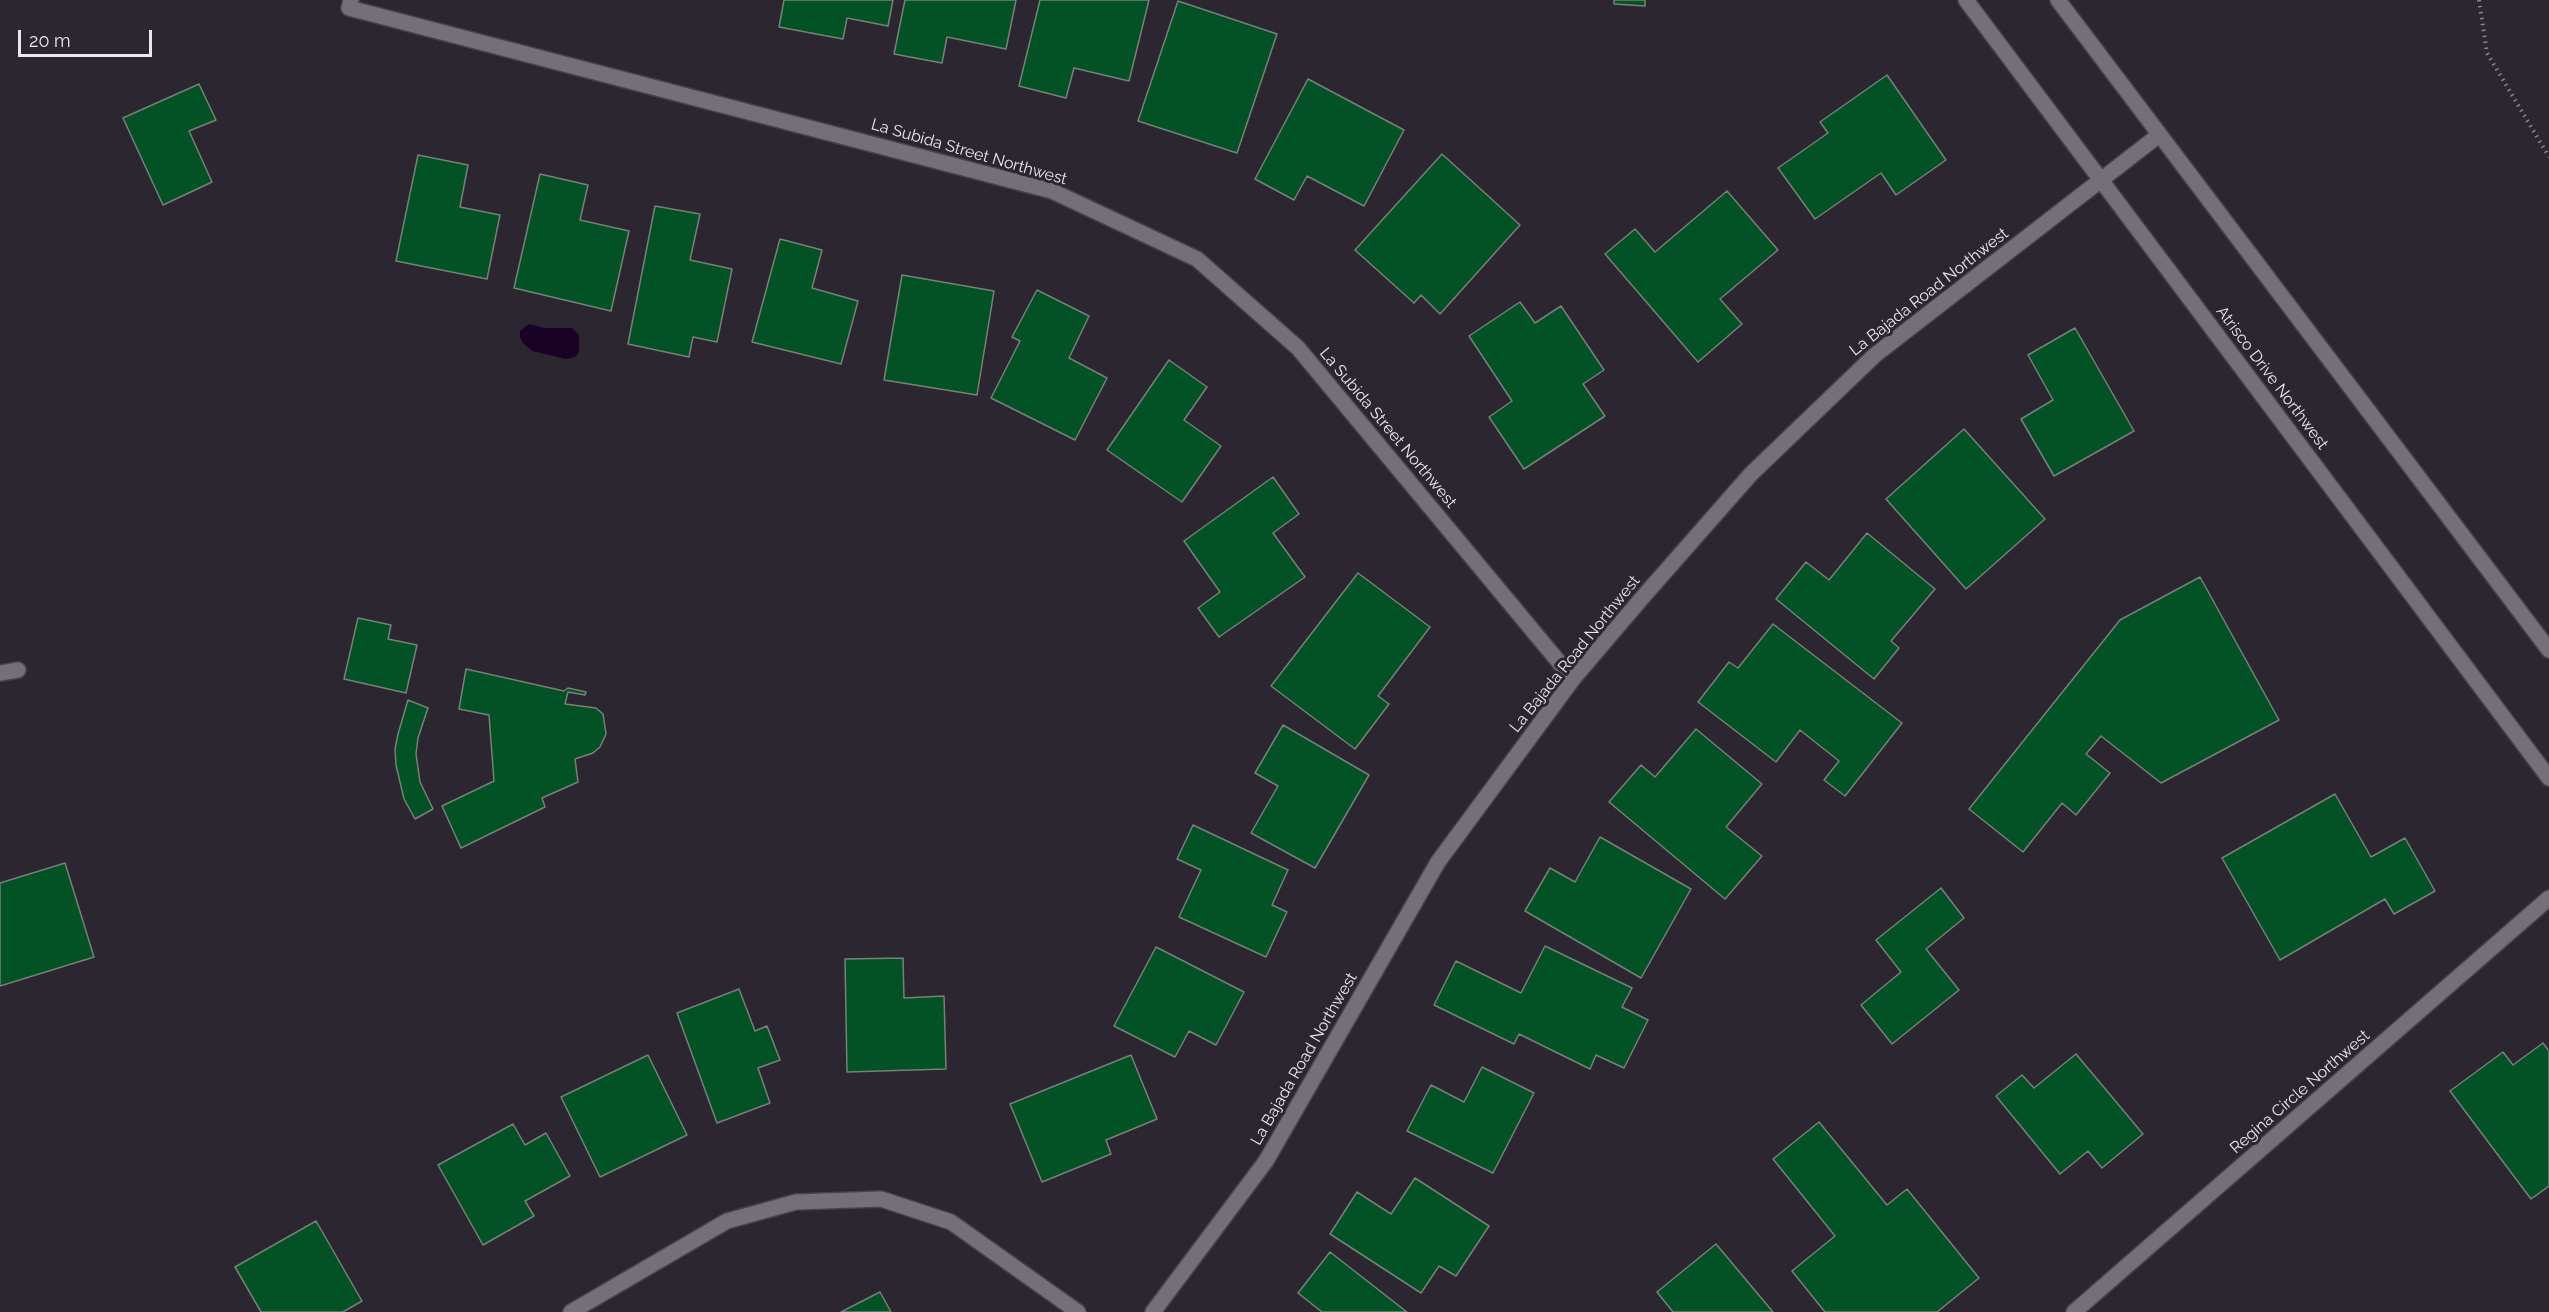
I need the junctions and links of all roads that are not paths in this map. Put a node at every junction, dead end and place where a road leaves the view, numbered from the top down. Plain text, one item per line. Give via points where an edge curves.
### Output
1 (1966, 0) edge
2 (2058, 0) edge
3 (350, 4) edge
4 (2159, 135) junction
5 (2101, 179) junction
6 (2549, 650) edge
7 (18, 670) dead end
8 (0, 673) edge
9 (1573, 679) junction
10 (2549, 778) edge
11 (2549, 898) edge
12 (571, 1312) edge
13 (1078, 1312) edge
14 (1153, 1312) edge
15 (2074, 1312) edge

1 - 5 street, Atrisco Drive Northwest
2 - 4 street
3 - 9 street, La Subida Street Northwest via 1052,191 1197,259 1299,348
4 - 5 street, La Bajada Road Northwest
4 - 6 street
5 - 9 street, La Bajada Road Northwest via 1875,355 1752,474
5 - 10 street, Atrisco Drive Northwest
7 - 8 street
9 - 14 street, La Bajada Road Northwest via 1438,862 1266,1161
11 - 15 street, Regina Circle Northwest
12 - 13 street via 727,1221 796,1202 881,1199 951,1222

